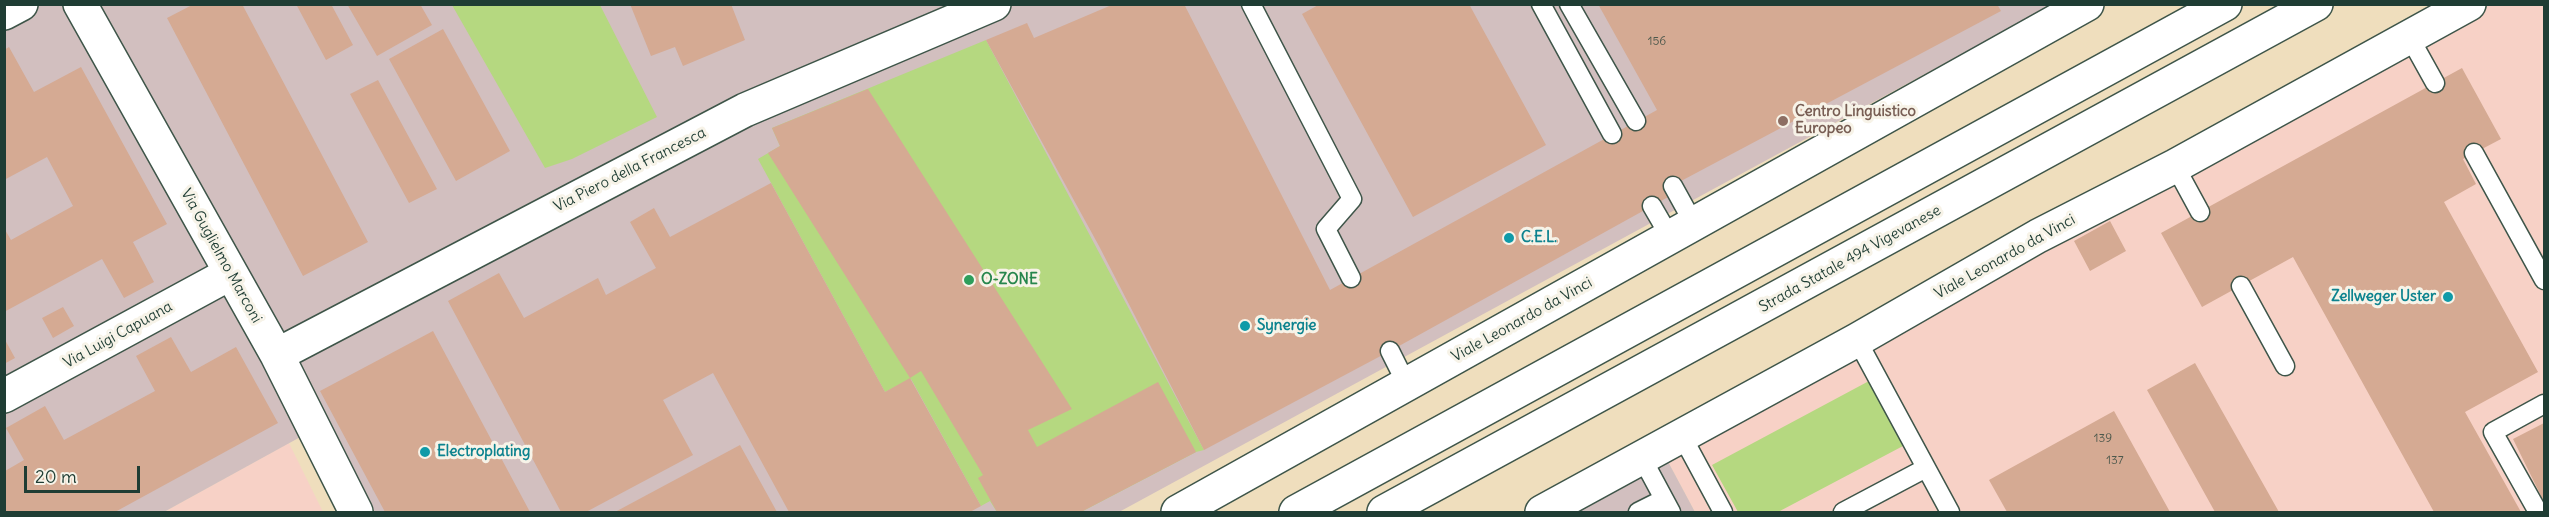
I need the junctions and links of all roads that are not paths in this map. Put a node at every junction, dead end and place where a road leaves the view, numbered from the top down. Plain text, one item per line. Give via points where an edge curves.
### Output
1 (21, 4) edge
2 (80, 4) edge
3 (994, 4) edge
4 (1251, 4) edge
5 (1541, 4) edge
6 (1569, 4) edge
7 (2087, 4) edge
8 (2224, 4) edge
9 (2316, 4) edge
10 (2469, 4) edge
11 (4, 13) edge
12 (2410, 38) junction
13 (2435, 83) dead end
14 (1636, 121) dead end
15 (1612, 134) dead end
16 (2474, 153) dead end
17 (2175, 166) junction
18 (1673, 186) dead end
19 (1652, 206) dead end
20 (2200, 212) dead end
21 (1682, 231) junction
22 (231, 273) junction
23 (1351, 278) dead end
24 (2544, 280) edge
25 (2241, 286) dead end
26 (1857, 340) junction
27 (1390, 351) dead end
28 (277, 355) junction
29 (2285, 366) dead end
30 (1407, 385) junction
31 (4, 396) edge
32 (2544, 404) edge
33 (1682, 436) junction
34 (1642, 458) junction
35 (1926, 468) junction
36 (1667, 506) edge
37 (351, 508) edge
38 (1178, 513) edge
39 (1296, 513) edge
40 (1384, 513) edge
41 (1542, 513) edge
42 (1638, 513) edge
43 (1724, 513) edge
44 (1843, 513) edge
45 (1950, 513) edge
46 (2538, 513) edge

1 - 11 street
2 - 22 street, Via Guglielmo Marconi
3 - 28 street, Via Piero della Francesca via 745,110
4 - 23 lane via 1352,199 1326,229
5 - 15 lane
6 - 14 lane
7 - 21 street, Viale Leonardo da Vinci
8 - 39 street
9 - 40 street, Strada Statale 494 Vigevanese
10 - 12 street, Viale Leonardo da Vinci
12 - 13 lane
12 - 17 street, Viale Leonardo da Vinci
16 - 24 lane
17 - 20 lane
17 - 26 street, Viale Leonardo da Vinci via 2038,236
18 - 21 lane
19 - 21 lane
21 - 30 street, Viale Leonardo da Vinci
22 - 28 street, Via Guglielmo Marconi
22 - 31 street, Via Luigi Capuana
25 - 29 lane
26 - 33 street, Viale Leonardo da Vinci
26 - 35 lane
27 - 30 lane
28 - 37 street, Via Guglielmo Marconi
30 - 38 street, Viale Leonardo da Vinci
32 - 46 lane via 2493,432
33 - 34 street, Viale Leonardo da Vinci
33 - 43 lane
34 - 36 lane
34 - 41 street, Viale Leonardo da Vinci
35 - 44 lane
35 - 45 lane
36 - 42 lane

